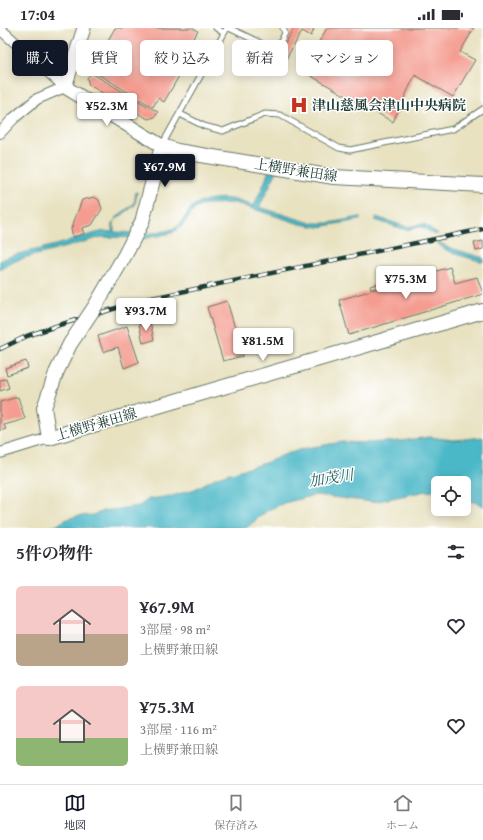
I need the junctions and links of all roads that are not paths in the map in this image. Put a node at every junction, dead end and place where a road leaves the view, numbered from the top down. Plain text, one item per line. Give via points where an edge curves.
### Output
1 (84, 28) edge
2 (216, 28) edge
3 (283, 28) edge
4 (0, 30) edge
5 (227, 30) edge
6 (65, 87) junction
7 (483, 109) edge
8 (180, 114) junction
9 (0, 133) edge
10 (162, 146) junction
11 (483, 185) edge
12 (483, 311) edge
13 (49, 438) junction
14 (0, 453) edge

1 - 6 street
2 - 5 lane
3 - 5 lane via 284,33 279,45 271,48
4 - 6 street
5 - 8 lane
6 - 9 street via 37,98
6 - 10 street
7 - 8 lane via 453,129 350,150 339,148 280,115 265,114 223,131 204,126
8 - 10 lane
10 - 11 main road, 上横野兼田線 via 176,151 334,178
10 - 13 main road, 上横野兼田線, bridge via 142,222 94,308 70,344 56,373 44,408
12 - 13 main road, 上横野兼田線
13 - 14 street

